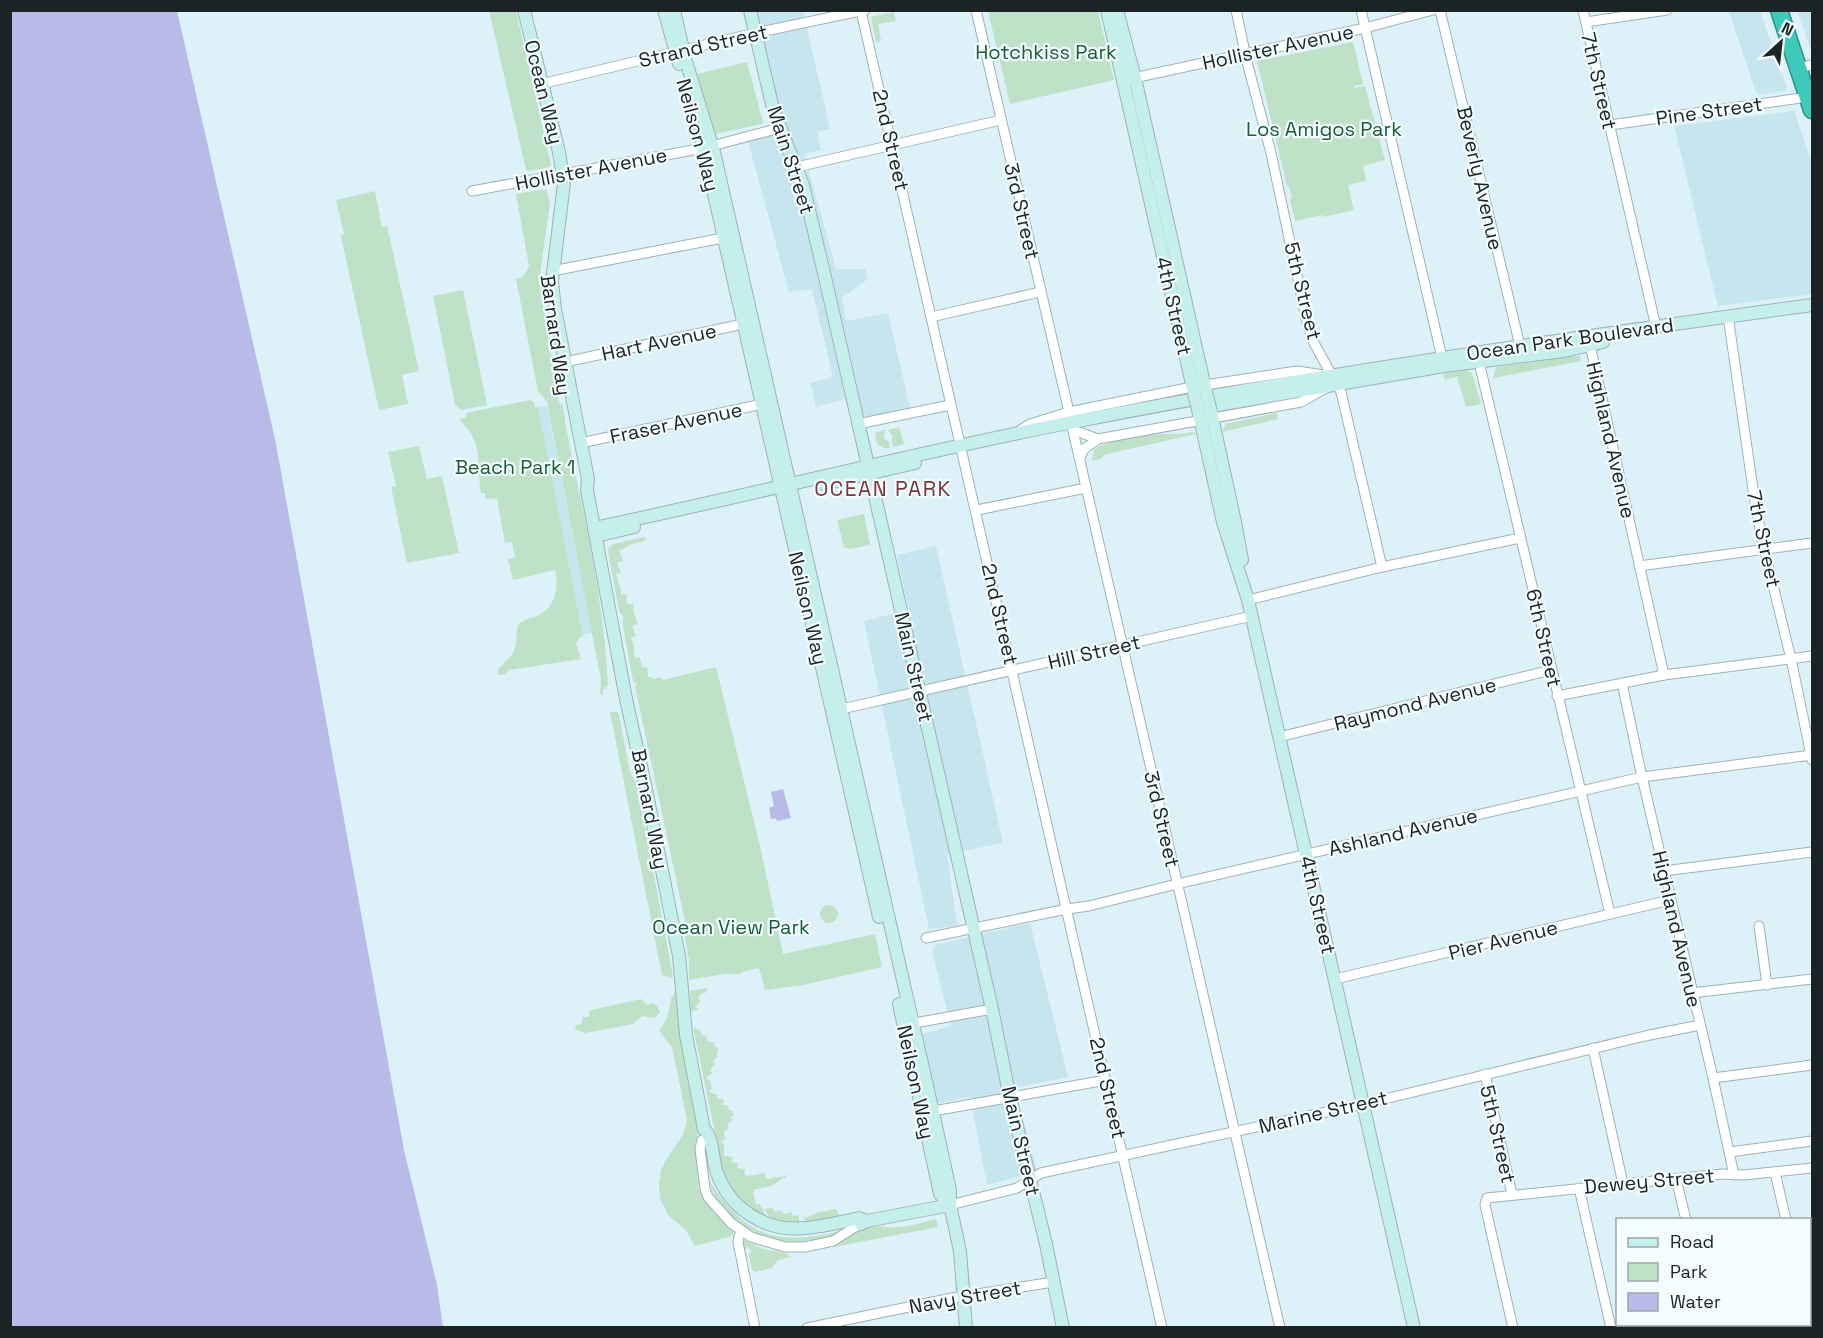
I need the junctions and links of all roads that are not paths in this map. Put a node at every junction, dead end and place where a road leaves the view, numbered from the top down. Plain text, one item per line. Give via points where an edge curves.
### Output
1 (524, 10) edge
2 (664, 10) edge
3 (674, 10) edge
4 (750, 10) edge
5 (976, 10) edge
6 (1107, 10) edge
7 (1118, 10) edge
8 (1236, 10) edge
9 (1361, 10) edge
10 (1433, 10) edge
11 (1440, 10) edge
12 (1583, 10) edge
13 (1668, 10) edge
14 (1779, 10) edge
15 (863, 11) edge
16 (1586, 22) junction
17 (1365, 28) junction
18 (755, 33) junction
19 (679, 51) junction
20 (1246, 53) junction
21 (1805, 66) edge
22 (1129, 79) junction
23 (541, 84) junction
24 (1810, 103) edge
25 (1001, 120) junction
26 (1610, 125) junction
27 (780, 128) junction
28 (892, 146) junction
29 (708, 147) junction
30 (797, 167) junction
31 (561, 174) junction
32 (472, 191) dead end
33 (728, 237) junction
34 (552, 271) junction
35 (1040, 292) junction
36 (1812, 305) edge
37 (1812, 312) edge
38 (932, 317) junction
39 (1729, 320) junction
40 (748, 323) junction
41 (1656, 327) junction
42 (1621, 336) junction
43 (1590, 345) junction
44 (1520, 346) junction
45 (1499, 349) junction
46 (1486, 361) junction
47 (565, 362) junction
48 (1443, 362) junction
49 (1332, 380) junction
50 (1199, 389) junction
51 (766, 403) junction
52 (950, 405) junction
53 (1205, 416) junction
54 (1071, 421) junction
55 (858, 424) junction
56 (1098, 439) junction
57 (581, 443) junction
58 (962, 448) junction
59 (1080, 458) junction
60 (868, 470) junction
61 (786, 488) junction
62 (1086, 488) junction
63 (587, 490) junction
64 (977, 510) junction
65 (595, 532) junction
66 (1520, 538) junction
67 (1812, 543) edge
68 (1765, 549) junction
69 (1639, 566) junction
70 (1382, 567) junction
71 (1248, 600) junction
72 (1252, 616) junction
73 (1123, 646) junction
74 (1812, 656) edge
75 (1791, 659) junction
76 (1551, 670) junction
77 (1013, 671) junction
78 (1664, 675) junction
79 (1622, 683) junction
80 (920, 692) junction
81 (1557, 696) junction
82 (836, 710) junction
83 (1279, 737) junction
84 (1812, 757) edge
85 (1642, 777) junction
86 (1580, 791) junction
87 (1812, 852) edge
88 (1306, 855) junction
89 (1664, 871) junction
90 (1177, 884) junction
91 (1670, 900) junction
92 (1067, 909) junction
93 (1610, 914) junction
94 (1759, 926) dead end
95 (974, 929) junction
96 (926, 938) dead end
97 (1335, 979) junction
98 (1812, 979) edge
99 (1767, 985) junction
100 (1692, 993) junction
101 (992, 1009) junction
102 (908, 1025) junction
103 (1700, 1025) junction
104 (1593, 1048) junction
105 (1812, 1065) edge
106 (1485, 1074) junction
107 (1713, 1078) junction
108 (1106, 1080) junction
109 (1010, 1098) junction
110 (1364, 1104) junction
111 (928, 1112) junction
112 (1235, 1132) junction
113 (703, 1134) junction
114 (1812, 1141) edge
115 (1730, 1152) junction
116 (1124, 1156) junction
117 (1812, 1168) edge
118 (1775, 1172) junction
119 (1734, 1175) junction
120 (1676, 1179) junction
121 (1031, 1181) junction
122 (1623, 1184) junction
123 (1579, 1188) junction
124 (1512, 1194) junction
125 (950, 1205) junction
126 (1686, 1218) edge
127 (1786, 1218) edge
128 (864, 1223) junction
129 (742, 1232) junction
130 (1053, 1282) junction
131 (963, 1296) junction
132 (754, 1328) edge
133 (807, 1328) edge
134 (966, 1328) edge
135 (1063, 1328) edge
136 (1162, 1328) edge
137 (1280, 1328) edge
138 (1414, 1328) edge
139 (1513, 1328) edge
140 (1611, 1328) edge

1 - 23 street, Ocean Way
2 - 19 street, Neilson Way
3 - 19 street, Neilson Way
4 - 18 street, Main Street
5 - 25 street, 3rd Street
6 - 22 street, 4th Street
7 - 22 street, 4th Street
8 - 20 street, 5th Street
9 - 17 street
10 - 17 street, Hollister Avenue
11 - 44 street, Beverly Avenue
12 - 16 street, 7th Street
13 - 16 street
14 - 21 highway
15 - 18 street, Strand Street
15 - 28 street, 2nd Street
16 - 26 street, 7th Street
17 - 20 street, Hollister Avenue
17 - 48 street
18 - 19 street, Strand Street
18 - 27 street, Main Street
19 - 23 street, Strand Street
19 - 29 street, Neilson Way
20 - 22 street, Hollister Avenue
20 - 49 street, 5th Street via 1307,322
21 - 24 highway
22 - 50 street, 4th Street
23 - 31 street, Ocean Way
24 - 26 street, Pine Street
25 - 28 street
25 - 35 street, 3rd Street
26 - 41 street, 7th Street
27 - 29 street, Hollister Avenue
27 - 30 street, Main Street
28 - 30 street
28 - 38 street, 2nd Street
29 - 31 street, Hollister Avenue
29 - 33 street, Neilson Way
30 - 55 street, Main Street
31 - 32 street, Hollister Avenue
31 - 34 street, Barnard Way via 564,183
31 - 63 street, Barnard Way via 547,255 547,297 570,431 580,478
33 - 34 street
33 - 40 street, Neilson Way
34 - 47 street, Barnard Way
35 - 38 street
35 - 54 street, 3rd Street
36 - 39 street, Ocean Park Boulevard
37 - 39 street, Ocean Park Boulevard
38 - 52 street, 2nd Street
39 - 41 street, Ocean Park Boulevard
39 - 42 street, Ocean Park Boulevard
39 - 68 street, 7th Street
40 - 47 street, Hart Avenue
40 - 51 street, Neilson Way
41 - 42 street, Ocean Park Boulevard
42 - 43 street, Ocean Park Boulevard via 1592,339
42 - 44 street, Ocean Park Boulevard
43 - 46 street, Ocean Park Boulevard
43 - 69 street, Highland Avenue
44 - 45 street, Ocean Park Boulevard
44 - 46 street
45 - 46 street via 1479,356
45 - 48 street, Ocean Park Boulevard
46 - 48 street, Ocean Park Boulevard
46 - 66 street, 6th Street via 1485,389
47 - 57 street, Barnard Way
48 - 49 street, Ocean Park Boulevard
49 - 50 street, Ocean Park Boulevard via 1297,371
49 - 53 street, Ocean Park Boulevard via 1301,402
49 - 54 street, Ocean Park Boulevard
49 - 70 street, 5th Street
50 - 53 street, 4th Street, bridge
50 - 54 street, Ocean Park Boulevard
51 - 57 street, Fraser Avenue
51 - 61 street, Neilson Way
52 - 55 street
52 - 58 street, 2nd Street
53 - 56 street, Ocean Park Boulevard
53 - 71 street, 4th Street via 1223,522
54 - 56 street
54 - 58 street, Ocean Park Boulevard
54 - 58 street, Ocean Park Boulevard
54 - 59 street, 3rd Street
55 - 60 street, Main Street
56 - 59 street via 1084,449
57 - 63 street, Barnard Way
58 - 60 street, Ocean Park Boulevard
58 - 64 street, 2nd Street
59 - 62 street, 3rd Street
60 - 61 street, Ocean Park Boulevard
60 - 80 street, Main Street
61 - 65 street, Ocean Park Boulevard
61 - 82 street, Neilson Way
62 - 64 street
62 - 73 street, 3rd Street
63 - 65 street, Barnard Way
64 - 77 street, 2nd Street
65 - 113 street, Barnard Way via 679,956 686,1035
66 - 70 street
66 - 76 street, 6th Street
67 - 68 street
68 - 69 street
68 - 75 street, 7th Street
69 - 78 street, Highland Avenue
70 - 71 street
71 - 72 street, 4th Street
72 - 73 street, Hill Street
72 - 83 street, 4th Street
73 - 77 street, Hill Street
73 - 90 street, 3rd Street
74 - 75 street
75 - 78 street
75 - 84 street, 7th Street
76 - 81 street, 6th Street
76 - 83 street, Raymond Avenue
77 - 80 street, Hill Street
77 - 92 street, 2nd Street
78 - 79 street
79 - 81 street
79 - 85 street, Highland Avenue
80 - 82 street, Hill Street
80 - 95 street, Main Street
81 - 86 street, 6th Street
82 - 102 street, Neilson Way
83 - 88 street, 4th Street
84 - 85 street, Ashland Avenue
85 - 86 street, Ashland Avenue
85 - 89 street, Highland Avenue
86 - 88 street, Ashland Avenue
86 - 93 street, 6th Street
87 - 89 street
88 - 90 street, Ashland Avenue
88 - 97 street, 4th Street
89 - 91 street, Highland Avenue
90 - 92 street, Ashland Avenue
90 - 112 street, 3rd Street
91 - 93 street, Pier Avenue
91 - 100 street, Highland Avenue
92 - 95 street, Ashland Avenue
92 - 108 street, 2nd Street
93 - 97 street, Pier Avenue
94 - 99 street
95 - 96 street, Ashland Avenue
95 - 101 street, Main Street
97 - 110 street, 4th Street
98 - 99 street
99 - 100 street
100 - 103 street, Highland Avenue
101 - 102 street
101 - 109 street, Main Street
102 - 111 street, Neilson Way
103 - 104 street, Marine Street
103 - 107 street, Highland Avenue
104 - 106 street, Marine Street
104 - 122 street
105 - 107 street
106 - 110 street, Marine Street
106 - 124 street, 5th Street
107 - 115 street, Highland Avenue
108 - 109 street
108 - 116 street, 2nd Street
109 - 111 street
109 - 121 street, Main Street
110 - 112 street, Marine Street
110 - 138 street, 4th Street
111 - 125 street, Neilson Way via 950,1190
112 - 116 street, Marine Street
112 - 137 street, 3rd Street
113 - 128 street, Barnard Way via 709,1137 724,1188 754,1217 792,1228 859,1218
113 - 129 street, Barnard Way via 700,1149 708,1197 721,1215
114 - 115 street
115 - 119 street, Highland Avenue
116 - 121 street, Marine Street via 1041,1173
116 - 136 street, 2nd Street
117 - 118 street, Dewey Street
118 - 119 street, Dewey Street
118 - 127 street
119 - 120 street, Dewey Street
120 - 122 street, Dewey Street
120 - 126 street
121 - 125 street, Marine Street
121 - 130 street, Main Street
122 - 123 street, Dewey Street
123 - 124 street, Dewey Street
123 - 140 street
124 - 139 street, Dewey Street via 1486,1198 1485,1205
125 - 128 street, Barnard Way
125 - 131 street, Neilson Way via 960,1251
128 - 129 street, Barnard Way via 833,1241 806,1246 774,1245
129 - 132 street via 738,1242
130 - 131 street, Navy Street
130 - 135 street, Main Street
131 - 133 street, Navy Street
131 - 134 street, Neilson Way

